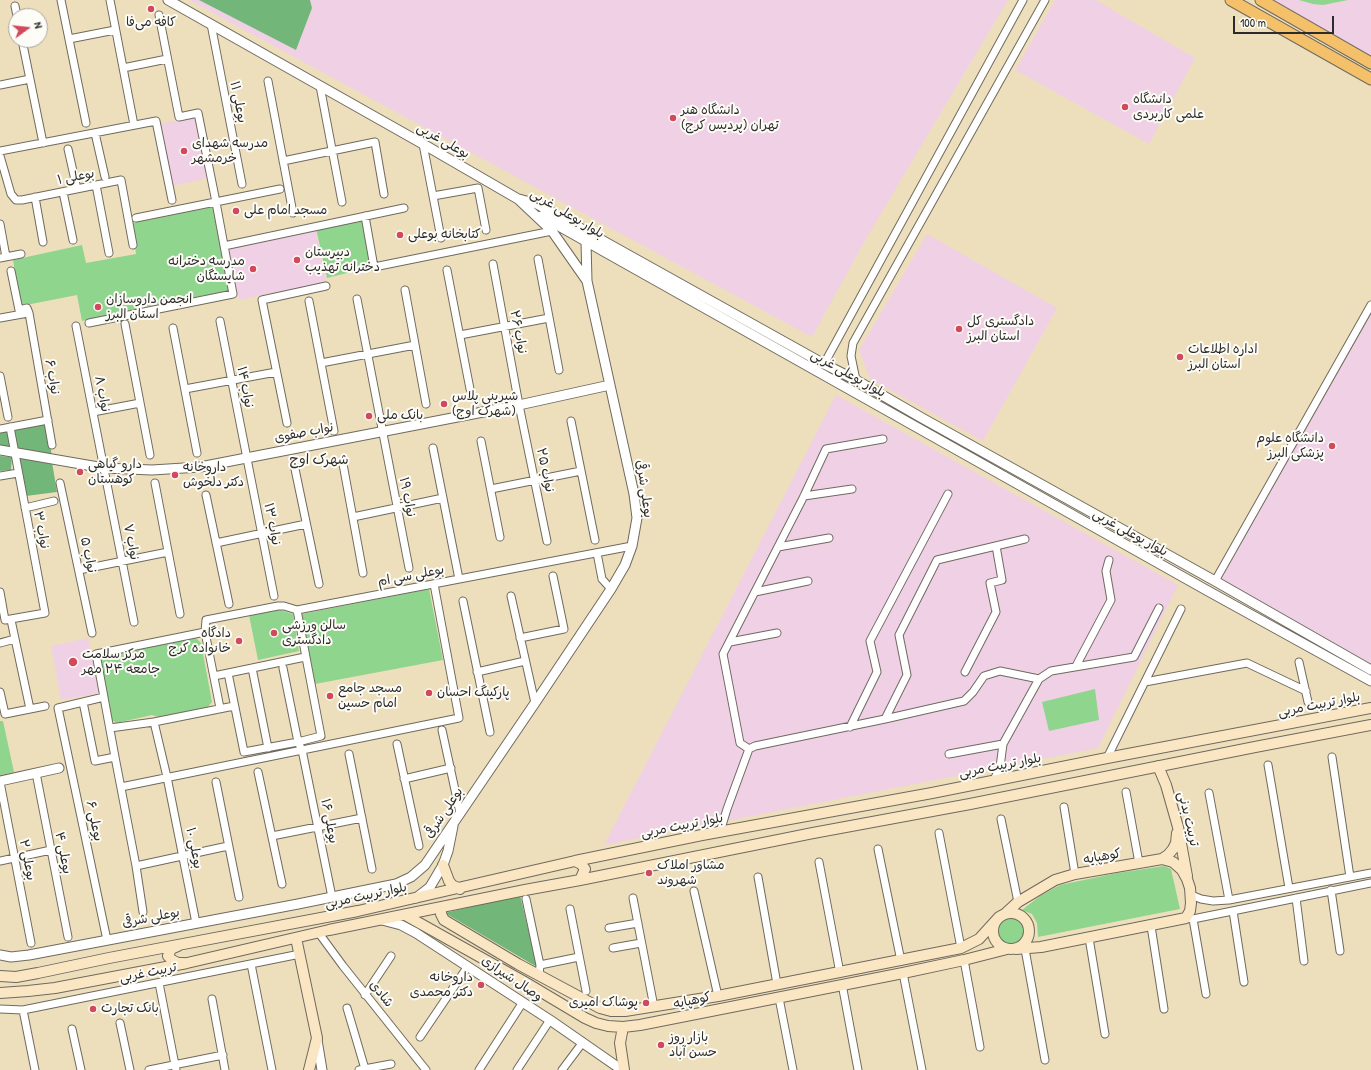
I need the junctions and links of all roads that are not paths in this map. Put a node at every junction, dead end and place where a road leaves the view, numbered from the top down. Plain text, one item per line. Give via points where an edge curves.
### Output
1 (62, 0) edge
2 (110, 0) edge
3 (168, 0) edge
4 (1023, 0) edge
5 (1045, 0) edge
6 (1232, 0) edge
7 (1261, 0) edge
8 (159, 15) dead end
9 (211, 24) junction
10 (115, 30) junction
11 (69, 39) junction
12 (24, 48) edge
13 (168, 59) junction
14 (1371, 63) edge
15 (123, 68) junction
16 (30, 79) junction
17 (1371, 80) edge
18 (268, 81) dead end
19 (0, 85) edge
20 (320, 86) junction
21 (86, 123) dead end
22 (134, 125) junction
23 (95, 133) junction
24 (43, 143) junction
25 (423, 144) junction
26 (68, 149) dead end
27 (0, 151) edge
28 (331, 151) junction
29 (0, 156) edge
30 (283, 161) junction
31 (105, 176) dead end
32 (242, 184) dead end
33 (96, 185) junction
34 (77, 189) junction
35 (280, 189) dead end
36 (63, 192) junction
37 (384, 194) dead end
38 (433, 196) junction
39 (34, 197) junction
40 (518, 199) junction
41 (172, 200) dead end
42 (216, 202) junction
43 (342, 202) dead end
44 (404, 208) dead end
45 (293, 213) dead end
46 (364, 216) junction
47 (136, 218) dead end
48 (0, 224) edge
49 (486, 230) dead end
50 (552, 231) junction
51 (441, 238) dead end
52 (588, 238) junction
53 (73, 240) dead end
54 (43, 242) dead end
55 (133, 245) dead end
56 (224, 246) junction
57 (110, 253) dead end
58 (21, 254) dead end
59 (3, 258) edge
60 (538, 259) dead end
61 (493, 264) dead end
62 (447, 270) dead end
63 (11, 271) dead end
64 (587, 281) junction
65 (326, 286) dead end
66 (405, 290) dead end
67 (357, 299) dead end
68 (309, 300) dead end
69 (1371, 305) edge
70 (29, 313) junction
71 (0, 318) edge
72 (549, 318) junction
73 (220, 321) dead end
74 (89, 323) dead end
75 (125, 324) dead end
76 (76, 326) dead end
77 (504, 327) junction
78 (173, 328) dead end
79 (460, 335) junction
80 (415, 345) junction
81 (368, 354) junction
82 (321, 363) junction
83 (824, 364) junction
84 (559, 370) dead end
85 (276, 372) junction
86 (0, 376) edge
87 (231, 380) junction
88 (856, 380) junction
89 (610, 385) junction
90 (184, 389) junction
91 (470, 389) dead end
92 (140, 403) junction
93 (426, 404) dead end
94 (519, 405) junction
95 (93, 412) junction
96 (8, 416) dead end
97 (922, 418) junction
98 (48, 420) junction
99 (571, 421) dead end
100 (287, 424) dead end
101 (10, 428) junction
102 (917, 428) junction
103 (0, 429) edge
104 (334, 431) dead end
105 (383, 431) junction
106 (882, 439) dead end
107 (481, 441) dead end
108 (52, 445) dead end
109 (433, 448) dead end
110 (0, 450) edge
111 (14, 452) junction
112 (197, 453) dead end
113 (150, 455) dead end
114 (246, 458) junction
115 (342, 464) dead end
116 (104, 468) junction
117 (295, 469) dead end
118 (581, 471) junction
119 (18, 473) junction
120 (0, 476) edge
121 (535, 480) junction
122 (60, 483) dead end
123 (155, 483) dead end
124 (1044, 486) junction
125 (852, 488) dead end
126 (490, 489) junction
127 (948, 494) dead end
128 (206, 495) dead end
129 (804, 496) junction
130 (1039, 496) junction
131 (443, 498) junction
132 (54, 501) dead end
133 (25, 508) junction
134 (397, 508) junction
135 (353, 517) junction
136 (306, 524) junction
137 (262, 533) junction
138 (500, 537) dead end
139 (829, 538) dead end
140 (1025, 539) dead end
141 (595, 540) dead end
142 (547, 541) dead end
143 (216, 543) junction
144 (632, 546) junction
145 (996, 546) junction
146 (778, 547) junction
147 (168, 552) junction
148 (597, 553) junction
149 (1109, 560) dead end
150 (122, 561) junction
151 (409, 568) dead end
152 (79, 570) junction
153 (363, 573) dead end
154 (553, 576) dead end
155 (459, 579) junction
156 (808, 581) dead end
157 (1215, 581) junction
158 (319, 584) dead end
159 (434, 584) junction
160 (611, 589) junction
161 (0, 592) edge
162 (755, 592) junction
163 (274, 596) dead end
164 (511, 596) dead end
165 (463, 601) dead end
166 (228, 604) dead end
167 (1159, 608) dead end
168 (1181, 609) dead end
169 (297, 610) junction
170 (180, 614) dead end
171 (8, 620) junction
172 (134, 622) dead end
173 (205, 632) junction
174 (92, 633) dead end
175 (777, 633) dead end
176 (520, 638) junction
177 (15, 639) junction
178 (730, 642) junction
179 (0, 643) edge
180 (305, 657) junction
181 (525, 661) junction
182 (1299, 662) dead end
183 (1076, 666) junction
184 (252, 668) junction
185 (283, 668) dead end
186 (1371, 670) edge
187 (477, 672) junction
188 (965, 672) dead end
189 (228, 673) junction
190 (214, 676) junction
191 (1039, 679) junction
192 (1371, 681) edge
193 (1145, 682) junction
194 (1306, 690) junction
195 (0, 692) edge
196 (104, 697) junction
197 (83, 702) junction
198 (1308, 702) dead end
199 (535, 703) junction
200 (45, 706) dead end
201 (234, 706) junction
202 (220, 708) junction
203 (1371, 708) edge
204 (30, 709) junction
205 (885, 719) junction
206 (154, 722) junction
207 (1371, 725) edge
208 (850, 727) junction
209 (110, 728) junction
210 (442, 730) dead end
211 (1251, 731) junction
212 (490, 732) dead end
213 (298, 742) junction
214 (397, 744) dead end
215 (1003, 744) junction
216 (1255, 746) junction
217 (268, 748) junction
218 (749, 749) junction
219 (302, 750) junction
220 (349, 754) dead end
221 (949, 754) dead end
222 (115, 757) junction
223 (1332, 757) dead end
224 (1107, 758) junction
225 (1268, 765) dead end
226 (1158, 766) junction
227 (59, 768) dead end
228 (451, 768) junction
229 (258, 772) dead end
230 (36, 773) junction
231 (167, 777) junction
232 (404, 779) junction
233 (994, 780) junction
234 (0, 781) edge
235 (216, 782) dead end
236 (967, 786) junction
237 (121, 787) junction
238 (1126, 792) dead end
239 (932, 793) junction
240 (1209, 793) dead end
241 (970, 804) junction
242 (1064, 807) dead end
243 (934, 810) junction
244 (460, 813) junction
245 (362, 818) junction
246 (1002, 819) dead end
247 (454, 824) junction
248 (318, 827) junction
249 (1178, 827) junction
250 (720, 832) junction
251 (939, 833) dead end
252 (272, 836) junction
253 (228, 846) junction
254 (419, 846) dead end
255 (878, 849) dead end
256 (51, 850) junction
257 (183, 855) junction
258 (14, 858) junction
259 (1162, 859) junction
260 (0, 861) edge
261 (575, 861) junction
262 (819, 862) dead end
263 (1139, 863) junction
264 (443, 865) junction
265 (136, 866) junction
266 (372, 869) dead end
267 (1371, 873) edge
268 (1075, 874) junction
269 (758, 877) dead end
270 (1350, 877) junction
271 (1187, 879) junction
272 (580, 880) junction
273 (1371, 883) edge
274 (282, 884) dead end
275 (1289, 888) junction
276 (460, 889) junction
277 (1331, 890) junction
278 (694, 891) dead end
279 (1191, 895) junction
280 (239, 897) dead end
281 (332, 897) junction
282 (633, 898) dead end
283 (1296, 898) junction
284 (415, 899) junction
285 (526, 899) dead end
286 (1229, 900) junction
287 (1018, 902) junction
288 (441, 907) junction
289 (570, 909) dead end
290 (1232, 911) junction
291 (143, 912) dead end
292 (405, 915) junction
293 (1002, 915) junction
294 (1190, 918) junction
295 (382, 920) junction
296 (444, 920) junction
297 (196, 923) junction
298 (638, 923) junction
299 (425, 926) junction
300 (1150, 926) junction
301 (609, 928) dead end
302 (318, 932) junction
303 (68, 937) dead end
304 (296, 938) junction
305 (1089, 938) junction
306 (107, 940) junction
307 (32, 943) dead end
308 (642, 943) junction
309 (183, 944) junction
310 (613, 948) dead end
311 (961, 948) junction
312 (1016, 949) junction
313 (1340, 952) dead end
314 (300, 954) junction
315 (0, 955) edge
316 (391, 956) dead end
317 (579, 957) junction
318 (964, 960) junction
319 (901, 961) junction
320 (1304, 961) dead end
321 (187, 963) junction
322 (251, 964) junction
323 (518, 964) junction
324 (468, 966) junction
325 (527, 969) junction
326 (540, 970) junction
327 (840, 973) junction
328 (903, 973) junction
329 (511, 975) junction
330 (0, 976) edge
331 (523, 981) junction
332 (1244, 982) dead end
333 (159, 983) junction
334 (777, 984) junction
335 (842, 984) junction
336 (586, 991) dead end
337 (0, 993) edge
338 (1206, 994) dead end
339 (366, 995) junction
340 (718, 996) junction
341 (212, 998) dead end
342 (779, 998) junction
343 (523, 1002) junction
344 (654, 1007) junction
345 (347, 1008) dead end
346 (1164, 1008) dead end
347 (0, 1009) edge
348 (23, 1010) junction
349 (550, 1020) junction
350 (120, 1023) dead end
351 (623, 1027) junction
352 (72, 1029) dead end
353 (1105, 1034) dead end
354 (420, 1037) dead end
355 (317, 1038) junction
356 (583, 1042) junction
357 (980, 1047) dead end
358 (223, 1055) junction
359 (1045, 1060) dead end
360 (391, 1064) dead end
361 (176, 1067) edge
362 (380, 1068) edge
363 (362, 1069) edge
364 (618, 1069) edge
365 (35, 1070) edge
366 (81, 1070) edge
367 (130, 1070) edge
368 (149, 1070) edge
369 (226, 1070) edge
370 (272, 1070) edge
371 (309, 1070) edge
372 (322, 1070) edge
373 (426, 1070) edge
374 (479, 1070) edge
375 (516, 1070) edge
376 (562, 1070) edge
377 (793, 1070) edge
378 (858, 1070) edge
379 (922, 1070) edge

1 - 11 street
2 - 10 street
3 - 9 street, بوعلی غربی
4 - 83 street
5 - 88 street via 853,343 851,356
6 - 17 main road
7 - 14 main road
8 - 13 street
9 - 20 street, بوعلی غربی
9 - 32 street, بوعلی ۱۱
10 - 11 street
10 - 15 street
11 - 21 street
12 - 16 street
13 - 15 street
13 - 42 street via 179,117 198,113
15 - 22 street
16 - 19 street
16 - 24 street
18 - 30 street
20 - 25 street, بوعلی غربی
20 - 28 street
22 - 23 street
22 - 41 street via 156,121
23 - 24 street
23 - 31 street
24 - 27 street
25 - 38 street
25 - 40 street, بوعلی غربی
26 - 34 street
28 - 30 street
28 - 37 street via 375,142
28 - 43 street
29 - 39 street, بوعلی ۱ via 11,194 16,200
30 - 45 street
33 - 34 street, بوعلی ۱
33 - 55 street, بوعلی ۱ via 121,180
33 - 57 street
34 - 36 street, بوعلی ۱
35 - 42 street
36 - 39 street, بوعلی ۱
36 - 53 street
38 - 49 street via 478,188
38 - 51 street
39 - 54 street
40 - 50 street, بوعلی غربی
40 - 52 street, بلوار بوعلی غربی via 534,212
42 - 47 street
42 - 56 street
44 - 46 street
46 - 50 street via 374,266
46 - 56 street
48 - 59 street
50 - 64 street, بوعلی غربی
52 - 64 street
52 - 83 street, بلوار بوعلی غربی
52 - 102 street, بلوار بوعلی غربی
56 - 74 street via 233,294
58 - 59 street
60 - 72 street
61 - 77 street, نواب ۲۶
62 - 79 street
63 - 70 street via 19,310 27,308
64 - 89 street, بوعلی غربی
65 - 85 street via 262,300
66 - 80 street
67 - 81 street, نواب ۱۹
68 - 82 street
69 - 157 street
70 - 71 street
70 - 98 street, نواب ۶
72 - 77 street
72 - 84 street
73 - 87 street, نواب ۱۴
75 - 92 street
76 - 95 street, نواب ۸
77 - 79 street
77 - 94 street, نواب ۲۶
78 - 90 street
79 - 91 street
80 - 81 street
80 - 93 street
81 - 82 street
81 - 105 street, نواب ۱۹
82 - 104 street
83 - 88 street, بلوار بوعلی غربی
85 - 87 street
85 - 100 street
86 - 96 street
87 - 90 street
87 - 114 street, نواب ۱۴
88 - 97 street, بلوار بوعلی غربی
89 - 94 street, نواب صفوی
89 - 144 street, بوعلی شرقی via 634,494 637,518
90 - 112 street
92 - 95 street
92 - 113 street
94 - 105 street, نواب صفوی
94 - 121 street, نواب ۲۵
95 - 116 street, نواب ۸
97 - 102 street
97 - 124 street, بلوار بوعلی غربی
98 - 101 street
98 - 108 street, نواب ۶
99 - 118 street
101 - 103 street
101 - 111 street, نواب ۳
102 - 130 street, بلوار بوعلی غربی
105 - 114 street, نواب صفوی
105 - 134 street, نواب ۱۹
106 - 129 street via 826,449
107 - 126 street
109 - 131 street
110 - 111 street, نواب صفوی
111 - 116 street, نواب صفوی
111 - 119 street, نواب ۳
114 - 116 street, نواب صفوی via 200,467 152,470
114 - 137 street, نواب ۱۳
115 - 135 street
116 - 150 street, نواب ۷
117 - 136 street
118 - 121 street
118 - 141 street
119 - 120 street
119 - 133 street, نواب ۳
121 - 126 street
121 - 142 street, نواب ۲۵
122 - 152 street, نواب ۵
123 - 147 street
124 - 130 street
124 - 157 street, بلوار بوعلی غربی
125 - 129 street
126 - 138 street
127 - 208 street via 870,640 877,672
128 - 143 street
129 - 146 street
130 - 192 street, بلوار بوعلی غربی
131 - 134 street
131 - 155 street
132 - 133 street
133 - 171 street, نواب ۳ via 45,613
134 - 135 street
134 - 151 street, نواب ۱۹
135 - 153 street
136 - 137 street
136 - 158 street
137 - 143 street
137 - 163 street, نواب ۱۳
139 - 146 street
140 - 145 street
143 - 166 street
144 - 148 street, بوعلی سی ام
144 - 160 street, بوعلی شرقی via 625,565
145 - 188 street via 1002,580 990,583 996,612
145 - 205 street via 937,560 899,635 907,675
146 - 162 street
147 - 150 street
147 - 170 street
148 - 155 street, بوعلی سی ام
148 - 160 street via 602,579
149 - 183 street via 1106,571 1111,600
150 - 152 street
150 - 172 street, نواب ۷
152 - 174 street, نواب ۵
154 - 176 street via 564,629
155 - 159 street, بوعلی سی ام
156 - 162 street
157 - 186 street, بلوار بوعلی غربی
159 - 169 street, بوعلی سی ام
159 - 219 street via 459,718
160 - 199 street, بوعلی شرقی
161 - 171 street
162 - 178 street
164 - 176 street
165 - 187 street
167 - 183 street via 1134,657
168 - 193 street
169 - 173 street, بوعلی سی ام via 278,606 206,620
169 - 180 street
171 - 177 street
173 - 190 street
173 - 196 street via 96,654
175 - 178 street
176 - 181 street
177 - 179 street
177 - 204 street
178 - 218 street via 723,654 740,742
180 - 184 street
180 - 213 street via 321,736
181 - 187 street
181 - 199 street
182 - 194 street
183 - 191 street via 1051,671
184 - 189 street
184 - 217 street
185 - 213 street, بوعلی ۱۶
187 - 212 street
189 - 190 street
189 - 201 street
190 - 202 street
191 - 205 street via 1000,671 984,676 964,701
191 - 215 street
193 - 194 street via 1247,663
193 - 224 street
194 - 198 street
195 - 204 street via 5,714
196 - 197 street
196 - 209 street
197 - 222 street via 95,761
197 - 306 street, بوعلی ۶ via 58,708
199 - 244 street, بوعلی شرقی
200 - 204 street
201 - 202 street
201 - 217 street via 244,752
202 - 206 street
203 - 211 main road, بلوار تربیت مربی
205 - 208 street
206 - 209 street
206 - 231 street, بوعلی ۱۰
207 - 216 main road, بلوار تربیت مربی
208 - 218 street
209 - 222 street
210 - 228 street
211 - 216 main road
211 - 224 main road, بلوار تربیت مربی
213 - 217 street
213 - 219 street, بوعلی ۱۶
214 - 232 street
215 - 221 street
215 - 233 street via 1000,767
216 - 226 main road, بلوار تربیت مربی
218 - 250 street
219 - 231 street
219 - 248 street, بوعلی ۱۶
220 - 245 street
222 - 237 street
223 - 270 street
224 - 233 main road, بلوار تربیت مربی
225 - 275 street
226 - 241 main road, بلوار تربیت مربی
226 - 249 main road, تربیت بدنی
227 - 230 street
228 - 232 street
228 - 244 street
229 - 252 street
230 - 234 street
230 - 256 street, بوعلی ۴
231 - 237 street
231 - 257 street, بوعلی ۱۰
232 - 254 street
233 - 236 main road, بلوار تربیت مربی
234 - 258 street, بوعلی ۲
235 - 253 street
236 - 239 main road, بلوار تربیت مربی
236 - 241 main road via 961,791 960,796 962,801
237 - 265 street
238 - 263 street
239 - 243 main road via 941,801
239 - 250 main road, بلوار تربیت مربی
240 - 286 street
241 - 243 main road, بلوار تربیت مربی
242 - 268 street
243 - 272 main road, بلوار تربیت مربی
244 - 247 street, بوعلی شرقی
245 - 248 street
245 - 266 street
246 - 287 street
247 - 264 street
247 - 281 street, بوعلی شرقی via 425,865 411,877 396,884
248 - 252 street
248 - 281 street, بوعلی ۱۶
249 - 259 main road via 1176,843
249 - 271 main road, تربیت بدنی
250 - 261 main road, بلوار تربیت مربی
251 - 311 street
252 - 274 street
253 - 257 street
253 - 280 street
255 - 319 street
256 - 258 street
256 - 303 street, بوعلی ۴
257 - 265 street
257 - 297 street, بوعلی ۱۰
258 - 260 street
258 - 307 street, بوعلی ۲
259 - 263 main road, کوهپایه
259 - 271 main road via 1173,862
261 - 272 main road via 584,869
261 - 276 main road, بلوار تربیت مربی
262 - 327 street
263 - 268 main road, کوهپایه
264 - 276 main road via 448,881
264 - 284 street via 430,887
265 - 291 street
267 - 270 street
268 - 287 main road, کوهپایه via 1055,880
269 - 334 street
270 - 275 street
271 - 279 main road
272 - 288 main road, بلوار تربیت مربی
273 - 277 street, کوهپایه
275 - 286 street
276 - 284 main road, بلوار تربیت مربی
277 - 283 street, کوهپایه
277 - 313 street
278 - 340 street
279 - 286 street via 1212,901
279 - 294 main road
281 - 297 street, بوعلی شرقی
282 - 298 street
283 - 290 street, کوهپایه
283 - 320 street
284 - 309 main road, بلوار تربیت مربی
285 - 326 street
287 - 293 main road, کوهپایه
288 - 292 main road, بلوار تربیت مربی
288 - 296 main road
289 - 317 street
290 - 294 street, کوهپایه
290 - 332 street
292 - 295 main road, بلوار تربیت مربی
292 - 299 main road, کوهپایه
293 - 311 main road, کوهپایه via 979,939
293 - 312 main road via 995,922 993,933 998,943
293 - 312 main road via 1018,913 1027,920 1030,932 1026,942
294 - 300 main road, کوهپایه
294 - 338 street
295 - 302 main road, بلوار تربیت مربی
295 - 324 street, وصال شیرازی via 401,925 416,933
296 - 299 main road, کوهپایه via 433,913 428,914 424,916
296 - 323 main road, کوهپایه
297 - 306 street, بوعلی شرقی
298 - 301 street
298 - 308 street
299 - 329 main road, کوهپایه
300 - 305 main road, کوهپایه
300 - 346 street
302 - 304 main road, بلوار تربیت مربی
302 - 339 street, شادی
304 - 314 main road
304 - 321 main road, بلوار تربیت مربی
305 - 312 main road, کوهپایه
305 - 353 street
306 - 315 street, بوعلی شرقی via 29,955
308 - 310 street
308 - 344 street
309 - 321 main road via 171,949 168,956 175,962
309 - 330 main road, بلوار تربیت مربی via 16,977
311 - 319 main road, کوهپایه
312 - 318 main road, کوهپایه
312 - 359 street
314 - 322 street, تربیت غربی
314 - 355 main road
316 - 339 street
317 - 326 street
317 - 336 street
318 - 328 main road, کوهپایه
318 - 357 street
319 - 327 main road, کوهپایه
321 - 337 main road, بلوار تربیت مربی via 55,988
322 - 333 street, تربیت غربی
322 - 370 street
323 - 325 main road, کوهپایه
323 - 329 main road via 519,971
324 - 343 street, وصال شیرازی
324 - 354 street
325 - 326 main road, کوهپایه
325 - 331 main road via 522,973
326 - 344 main road, کوهپایه via 588,1003 600,1008 626,1011
327 - 334 main road, کوهپایه
328 - 335 main road, کوهپایه
328 - 379 street
329 - 331 main road, کوهپایه
331 - 351 main road, کوهپایه via 596,1023
333 - 348 street, تربیت غربی
333 - 361 street
334 - 340 main road, کوهپایه
334 - 342 main road
335 - 342 main road, کوهپایه
335 - 378 street
339 - 373 street, شادی
340 - 344 main road, کوهپایه
341 - 358 street
342 - 351 main road, کوهپایه
342 - 377 street
343 - 349 street, وصال شیرازی
343 - 374 street
345 - 363 street
347 - 348 street, تربیت غربی
348 - 365 street
349 - 356 street, وصال شیرازی
349 - 375 street
350 - 367 street
351 - 364 main road
352 - 366 street
355 - 371 main road
355 - 372 street
356 - 364 street, وصال شیرازی
356 - 376 street
358 - 361 street
358 - 369 street
360 - 362 street
361 - 368 street
362 - 363 street

